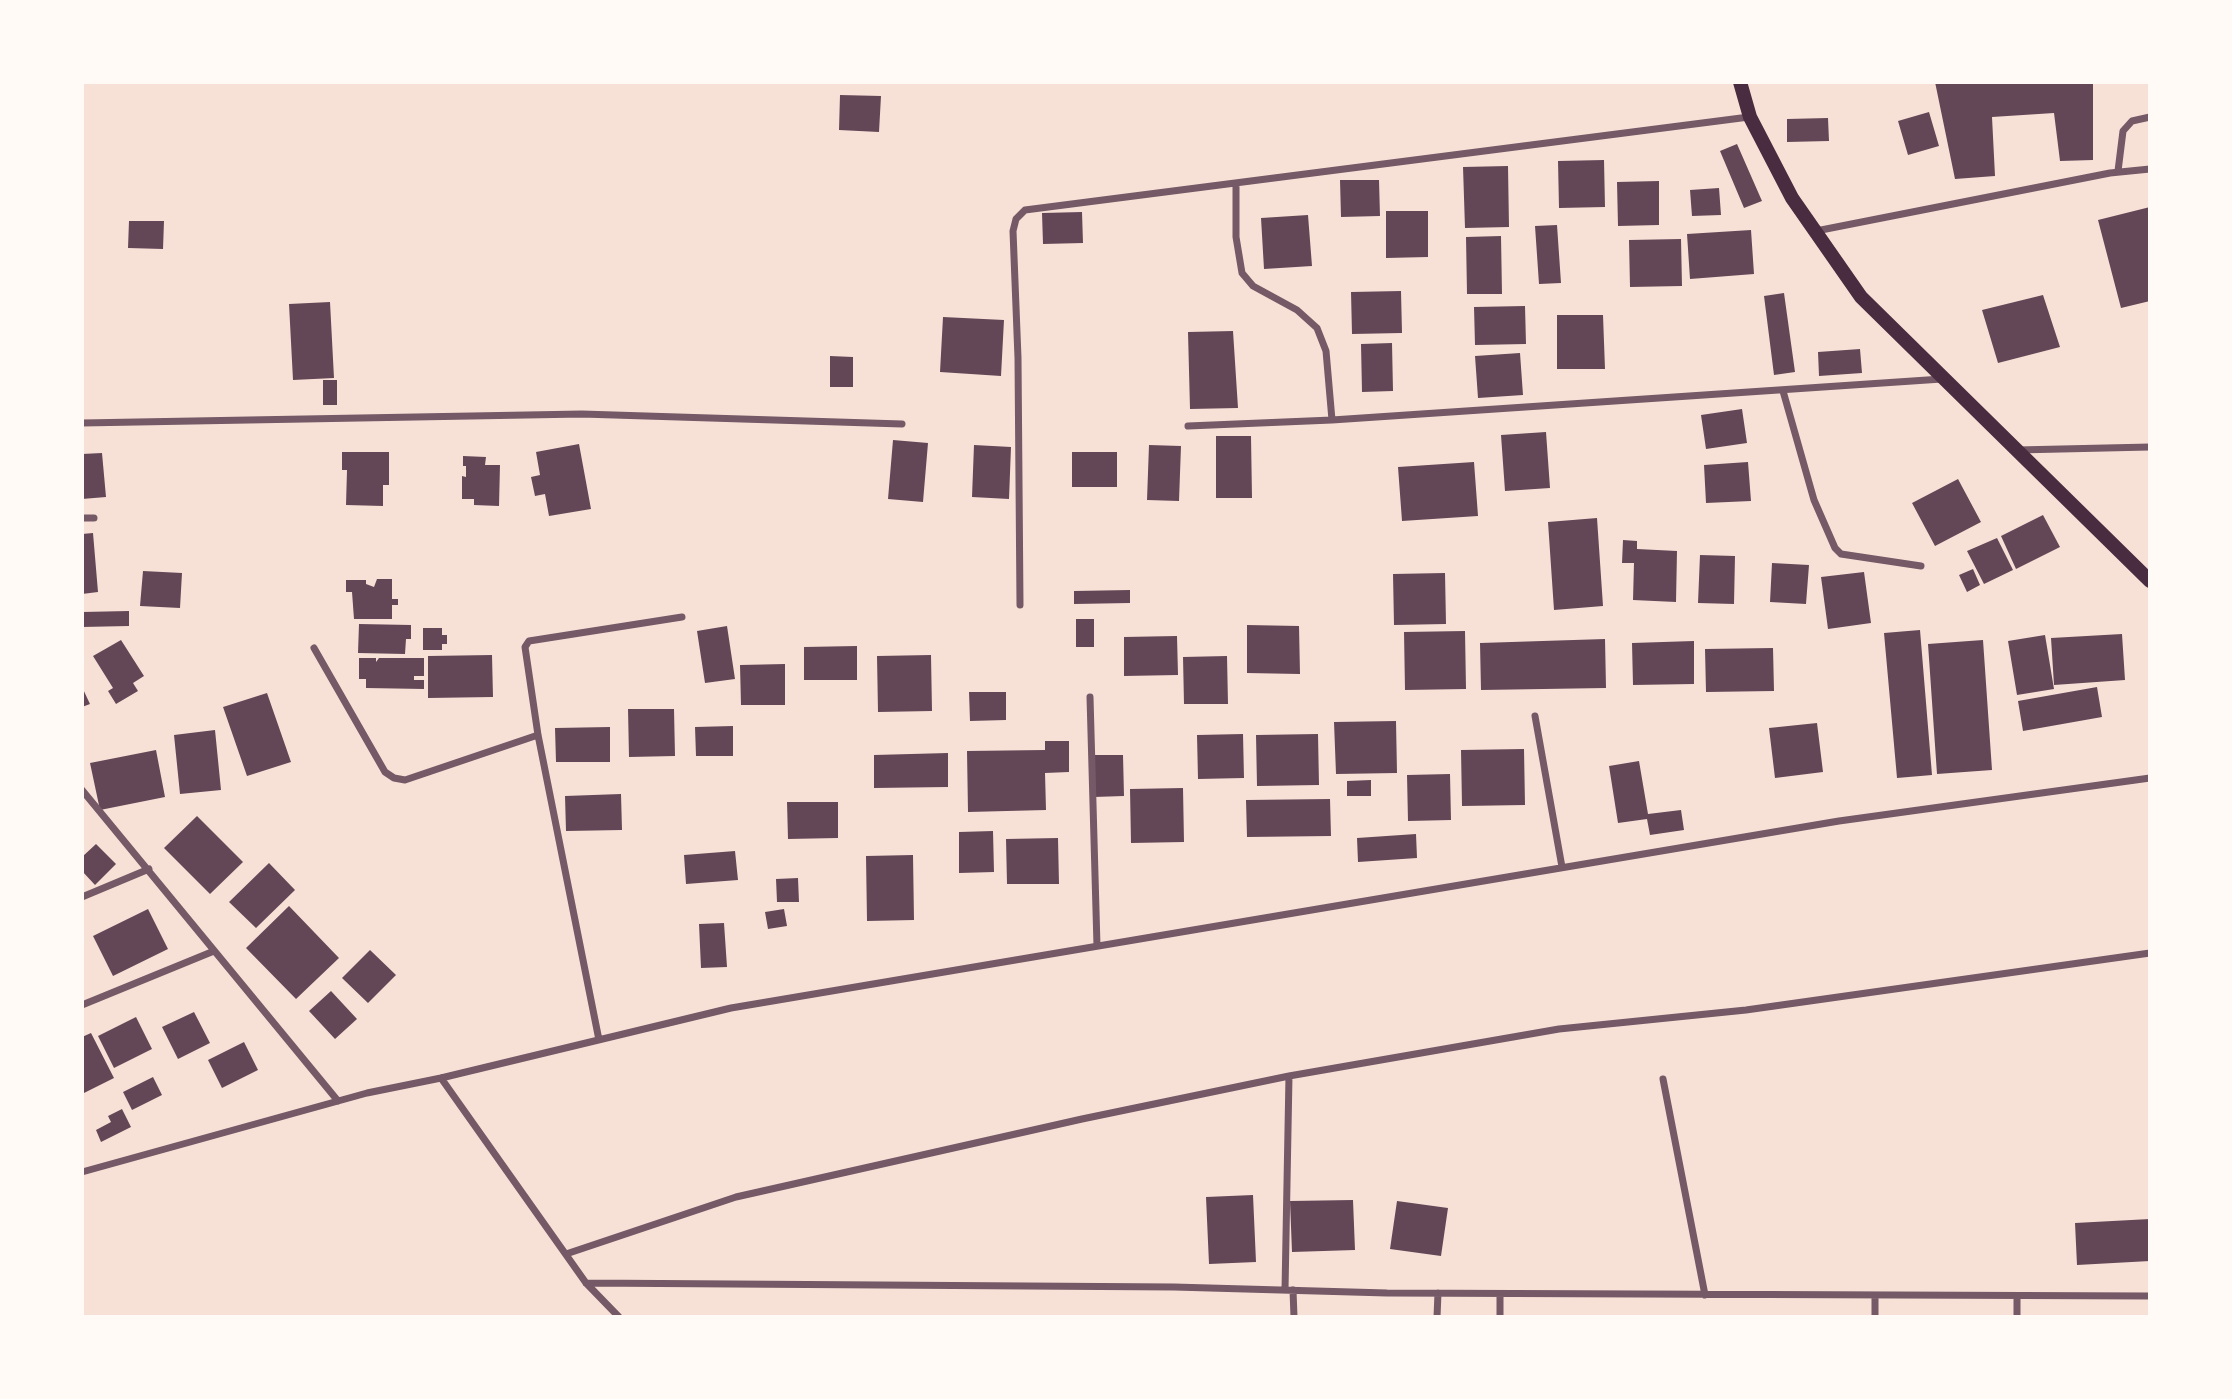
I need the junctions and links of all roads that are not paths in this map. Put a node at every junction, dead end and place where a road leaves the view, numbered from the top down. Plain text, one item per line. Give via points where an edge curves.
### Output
1 (1740, 82) edge
2 (1750, 117) junction
3 (2150, 117) edge
4 (2150, 169) edge
5 (2118, 172) junction
6 (1236, 184) junction
7 (1816, 231) junction
8 (1942, 379) junction
9 (1783, 391) junction
10 (1332, 420) junction
11 (82, 423) edge
12 (902, 424) dead end
13 (1188, 426) dead end
14 (2150, 447) edge
15 (2016, 450) junction
16 (82, 518) edge
17 (94, 518) dead end
18 (1921, 566) dead end
19 (2150, 581) edge
20 (1020, 605) dead end
21 (682, 617) dead end
22 (314, 648) dead end
23 (1090, 697) dead end
24 (1535, 716) dead end
25 (538, 734) junction
26 (2150, 778) edge
27 (82, 790) edge
28 (1562, 867) junction
29 (149, 869) junction
30 (82, 897) edge
31 (1097, 946) junction
32 (214, 951) junction
33 (2150, 953) edge
34 (82, 1005) edge
35 (598, 1040) junction
36 (1289, 1076) junction
37 (441, 1078) junction
38 (1664, 1079) dead end
39 (338, 1101) junction
40 (82, 1172) edge
41 (566, 1254) junction
42 (586, 1283) junction
43 (1289, 1290) junction
44 (1438, 1293) junction
45 (1500, 1294) junction
46 (1704, 1294) junction
47 (1875, 1295) junction
48 (2017, 1296) junction
49 (2150, 1296) edge
50 (620, 1317) edge
51 (1294, 1317) edge
52 (1437, 1317) edge
53 (1500, 1317) edge
54 (1875, 1317) edge
55 (2017, 1317) edge

1 - 2 main road
2 - 6 street
2 - 7 main road via 1792,198
3 - 5 street via 2132,121 2123,131
4 - 5 street
5 - 7 street
6 - 10 street via 1242,272 1253,286 1297,310 1317,328 1326,351
6 - 20 street via 1025,210 1016,219
7 - 8 main road via 1861,297
8 - 9 street
8 - 15 main road
9 - 10 street
9 - 18 street via 1814,500 1835,548 1841,554
10 - 13 street
11 - 12 street via 582,414
14 - 15 street
15 - 19 main road
16 - 17 street
21 - 25 street via 529,641 525,655
22 - 25 street via 385,772 394,778 405,780
23 - 31 street
24 - 28 street
25 - 35 street
26 - 28 street via 1839,821
27 - 29 street
28 - 31 street
29 - 30 street
29 - 32 street
31 - 35 street via 768,1001
32 - 34 street
32 - 39 street
33 - 36 street via 1746,1010 1559,1029
35 - 37 street
36 - 41 street via 736,1197
36 - 43 street
37 - 39 street
37 - 41 street
38 - 46 street
39 - 40 street
41 - 42 street
42 - 43 street
42 - 50 street
43 - 44 street
43 - 51 street
44 - 45 street
44 - 52 street
45 - 46 street
45 - 53 street
46 - 47 street
47 - 48 street
47 - 54 street
48 - 49 street
48 - 55 street

